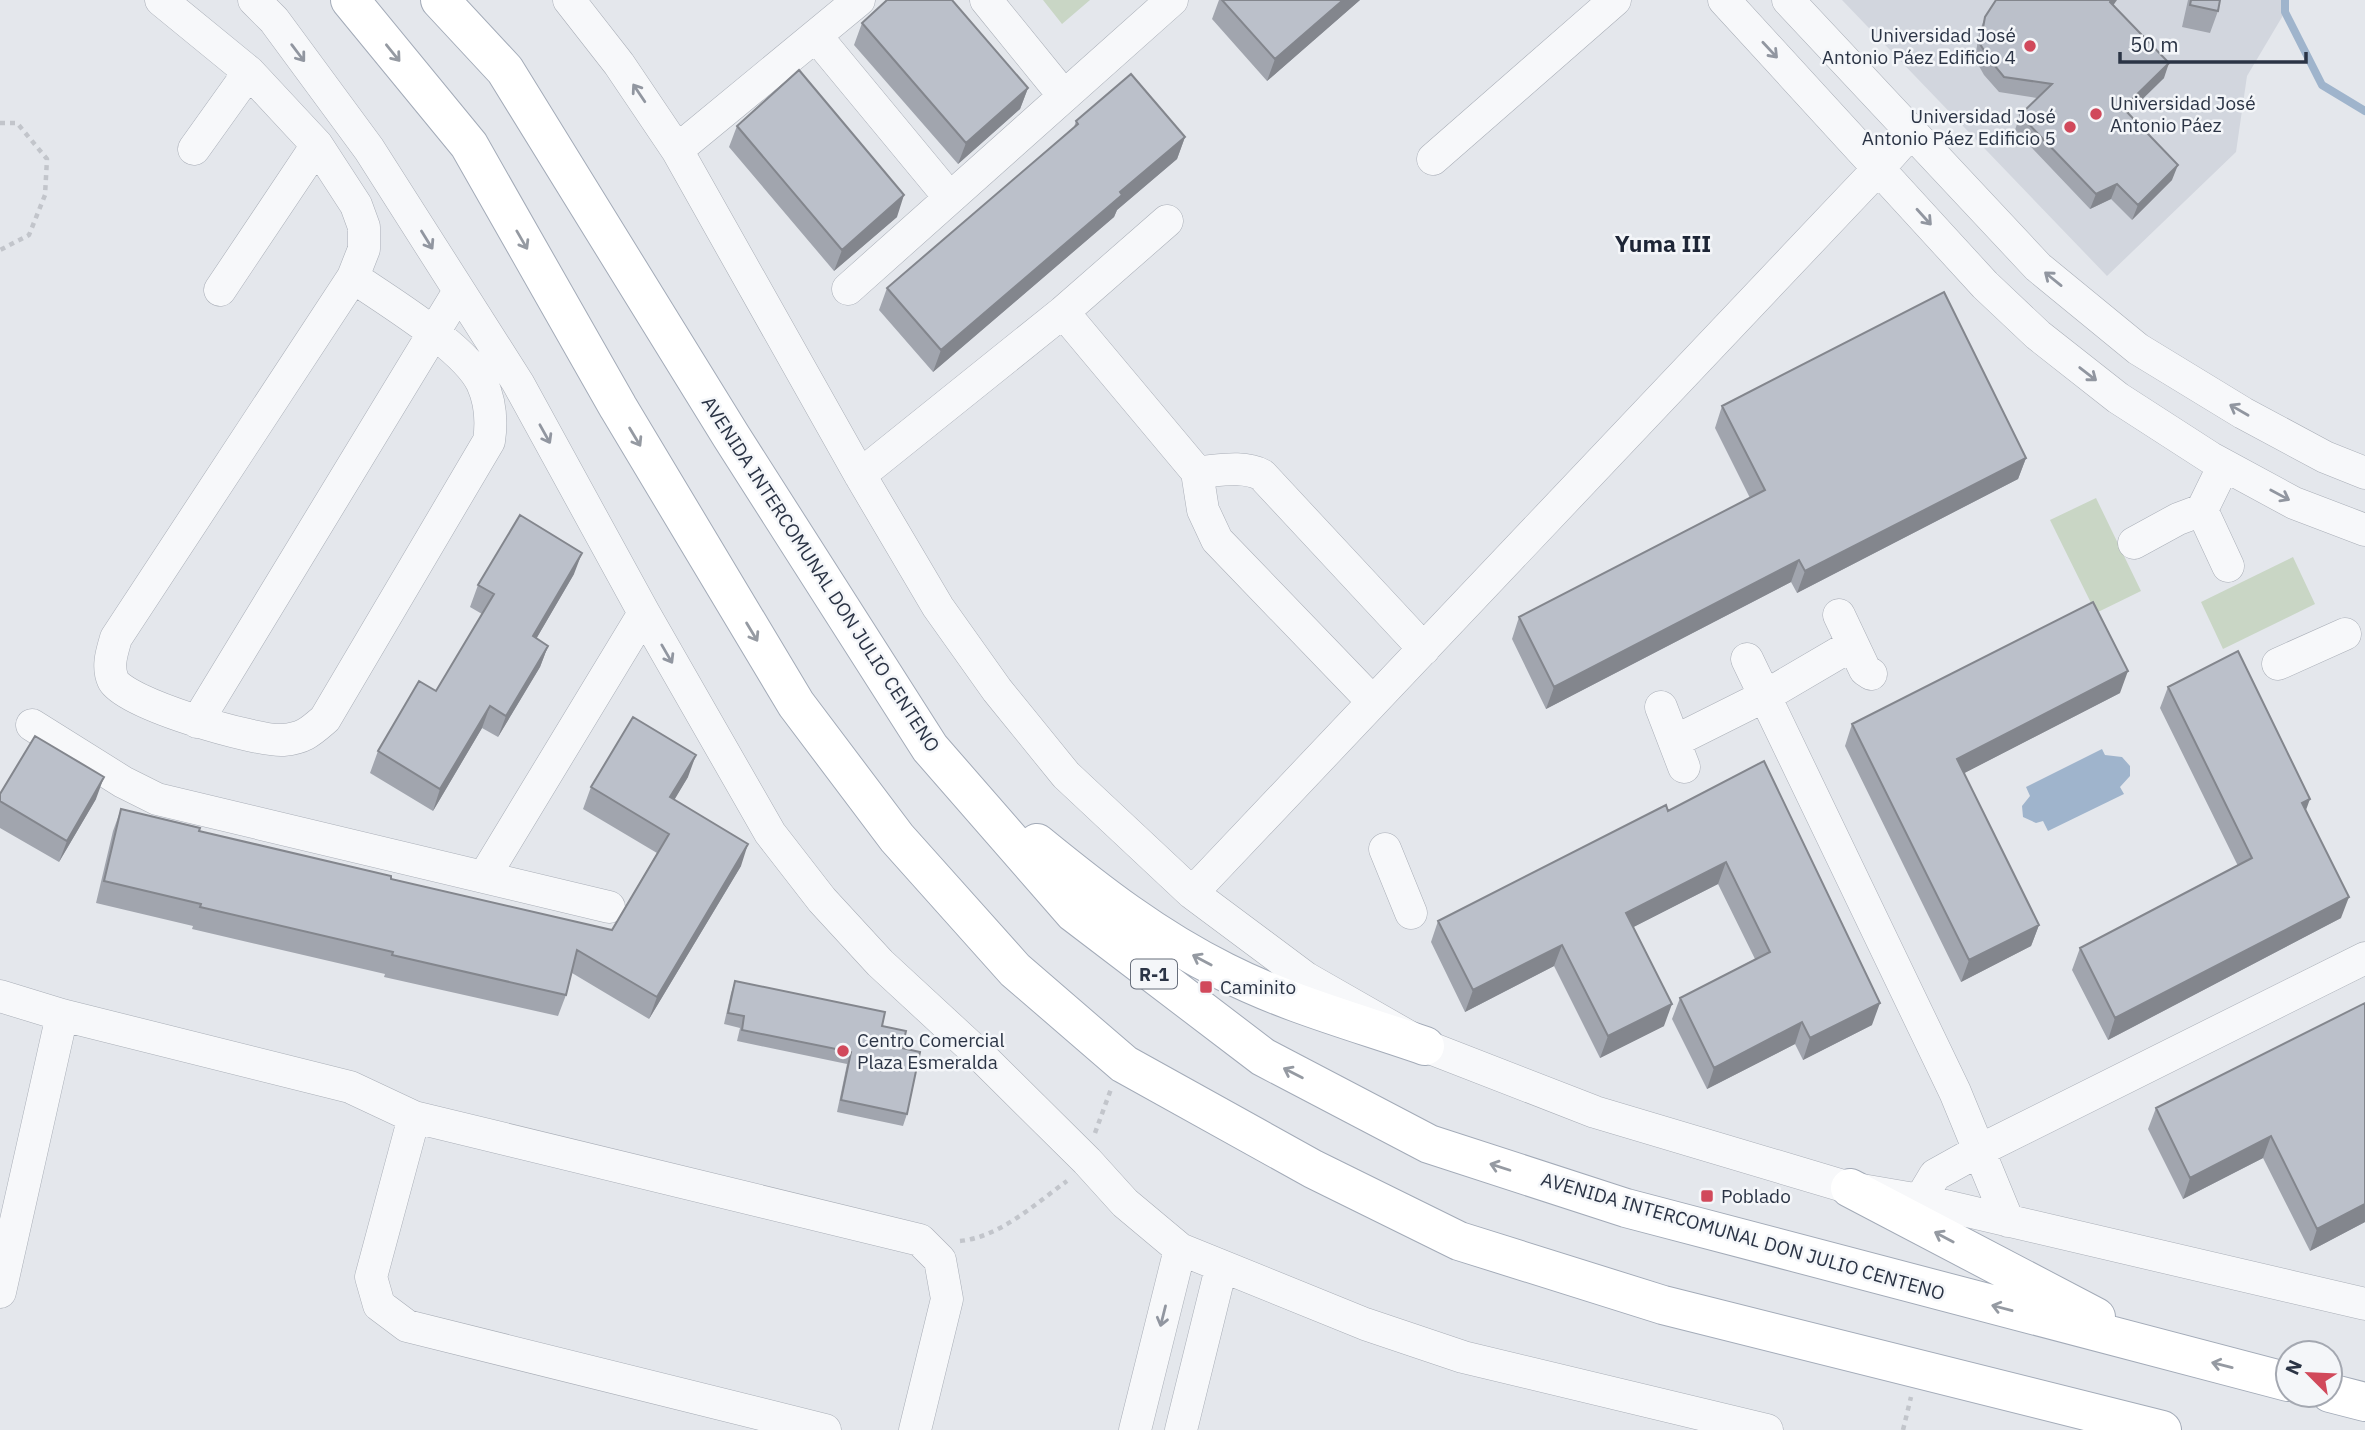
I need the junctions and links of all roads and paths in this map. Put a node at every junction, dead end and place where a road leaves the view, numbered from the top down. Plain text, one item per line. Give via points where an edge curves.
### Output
1 (161, 0) edge
2 (254, 0) edge
3 (350, 0) edge
4 (440, 0) edge
5 (569, 0) edge
6 (859, 0) edge
7 (986, 0) edge
8 (1172, 0) edge
9 (1724, 0) edge
10 (1788, 0) edge
11 (1623, 5) edge
12 (816, 36) junction
13 (249, 72) junction
14 (1065, 96) junction
15 (0, 122) edge
16 (1911, 132) junction
17 (317, 145) junction
18 (194, 149) dead end
19 (677, 150) junction
20 (1433, 159) dead end
21 (1879, 168) junction
22 (950, 198) junction
23 (1167, 221) dead end
24 (0, 250) edge
25 (353, 277) junction
26 (848, 289) dead end
27 (220, 290) dead end
28 (459, 291) junction
29 (1063, 313) junction
30 (432, 333) junction
31 (2224, 465) junction
32 (1197, 472) junction
33 (2365, 473) edge
34 (860, 475) junction
35 (2202, 510) junction
36 (2365, 530) edge
37 (2134, 543) dead end
38 (2228, 566) dead end
39 (644, 613) junction
40 (1839, 615) dead end
41 (2345, 634) dead end
42 (1853, 645) junction
43 (1424, 649) junction
44 (1747, 659) dead end
45 (2278, 664) dead end
46 (1871, 674) dead end
47 (1765, 696) junction
48 (1373, 702) junction
49 (1661, 707) dead end
50 (197, 722) junction
51 (33, 725) dead end
52 (946, 767) junction
53 (1385, 849) dead end
54 (484, 877) junction
55 (1192, 893) junction
56 (609, 908) dead end
57 (1411, 913) dead end
58 (2365, 958) edge
59 (0, 996) edge
60 (62, 1015) junction
61 (1425, 1046) junction
62 (1124, 1064) junction
63 (414, 1117) junction
64 (1980, 1150) junction
65 (1077, 1171) junction
66 (1850, 1188) junction
67 (1920, 1200) junction
68 (2008, 1221) junction
69 (920, 1240) junction
70 (1180, 1250) junction
71 (1221, 1268) junction
72 (0, 1292) edge
73 (2365, 1304) edge
74 (2157, 1349) junction
75 (2274, 1378) edge
76 (2344, 1397) edge
77 (2365, 1402) edge
78 (825, 1430) edge
79 (915, 1430) edge
80 (1135, 1430) edge
81 (1181, 1430) edge
82 (1767, 1430) edge
83 (2162, 1430) edge

1 - 13 street
2 -> 28 street via 274,20 369,149
3 -> 62 main road via 469,145 618,407 796,704 897,838 1015,970
4 - 52 main road, AVENIDA INTERCOMUNAL DON JULIO CENTENO / R-1 via 505,71 731,436
19 -> 5 street via 620,64
6 - 12 street
7 - 14 street
8 - 14 street
9 -> 21 street
10 - 16 street
11 - 20 street
12 - 19 street
12 - 22 street
13 - 17 street
13 - 18 street
14 - 22 street
15 - 24 path via 17,122 47,159 45,195 29,235
16 - 21 street
33 -> 16 street via 2255,419 2138,349 2038,267
17 - 25 street via 356,205 364,228 364,249
17 - 27 street
19 - 34 street
21 -> 31 street via 1985,285 2038,335 2118,398
21 - 43 street
22 - 26 street
23 - 29 street
25 - 30 street
25 - 50 street via 116,638 110,662 113,682 130,696
28 - 30 street
28 -> 39 street via 517,383
29 - 32 street
29 - 34 street
30 - 50 street
30 - 50 street via 463,357 482,383 492,417 489,441 325,719 306,736 280,740
31 - 35 street
31 -> 36 street via 2294,502
32 - 43 street via 1243,469 1262,475
32 - 48 street via 1203,510 1217,540
34 - 55 street via 938,607 997,690 1066,775
35 - 37 street
35 - 38 street
39 - 54 street
39 -> 65 street via 770,833 822,900 880,963 985,1059
40 - 42 street
41 - 45 street
42 - 46 street
42 - 47 street
43 - 48 street
44 - 47 street
47 - 49 street via 1680,754
47 - 64 street
48 - 55 street
51 - 54 street via 157,799
61 -> 52 main road via 1265,991 1170,943 1107,900
74 -> 52 main road, AVENIDA INTERCOMUNAL DON JULIO CENTENO / R-1 via 1626,1208 1429,1144 1263,1057 1074,913
53 - 57 street
54 - 56 street
55 - 61 street via 1306,978
58 - 64 street
59 - 60 street
60 - 63 street via 350,1087
60 - 72 street
61 - 66 street via 1595,1112
62 - 65 path
62 - 83 main road via 1313,1169 1459,1241 1663,1305
63 - 69 street
63 - 78 street via 371,1278 379,1305 407,1326
64 - 67 street via 1935,1175
64 - 68 street
65 - 69 path via 1001,1227 976,1239
65 - 70 street via 1125,1203
66 - 67 street
74 -> 66 main road
67 - 68 street
68 - 73 street
69 - 79 street via 940,1260 947,1299
70 - 71 street
70 -> 80 street
71 - 81 street
71 - 82 street via 1463,1357
75 -> 74 main road, AVENIDA INTERCOMUNAL DON JULIO CENTENO / R-1
76 - 77 main road

